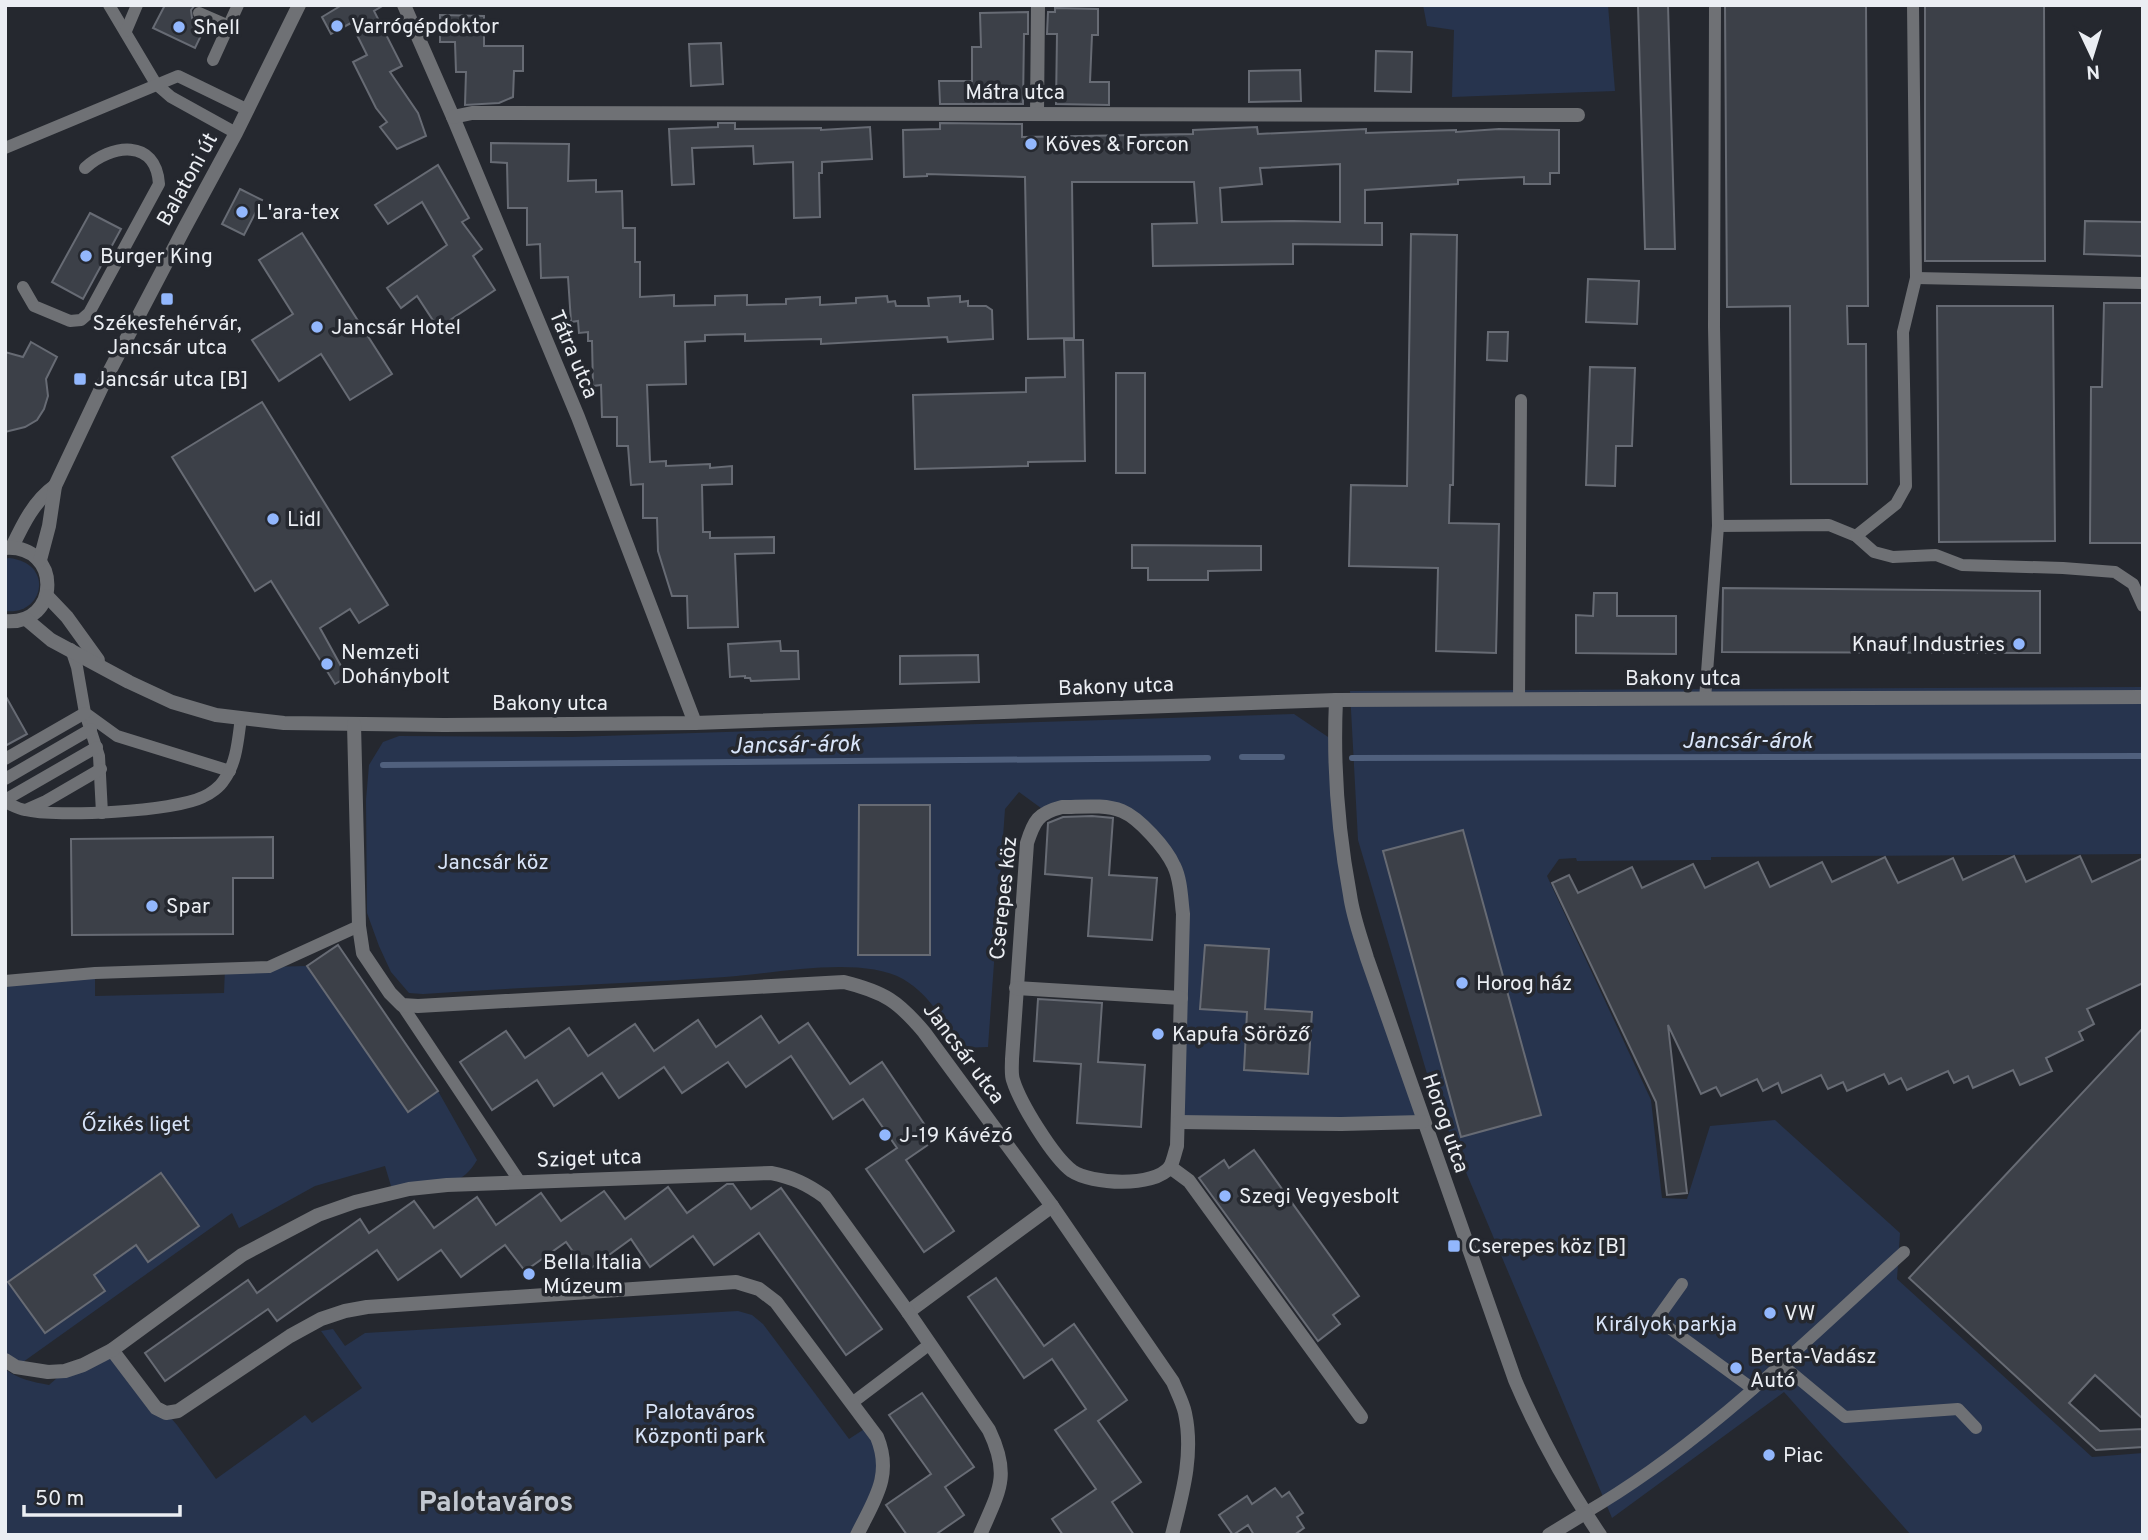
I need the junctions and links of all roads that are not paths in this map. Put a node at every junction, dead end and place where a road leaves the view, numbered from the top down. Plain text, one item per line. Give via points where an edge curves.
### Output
1 (109, 5) edge
2 (137, 5) edge
3 (238, 5) edge
4 (299, 5) edge
5 (404, 5) edge
6 (1038, 5) edge
7 (1715, 5) edge
8 (1913, 5) edge
9 (199, 13) dead end
10 (229, 26) junction
11 (126, 31) junction
12 (213, 60) dead end
13 (156, 84) junction
14 (248, 110) junction
15 (1037, 114) junction
16 (1578, 115) dead end
17 (453, 117) junction
18 (236, 133) junction
19 (7, 143) edge
20 (85, 168) dead end
21 (1916, 278) junction
22 (2141, 283) edge
23 (23, 287) dead end
24 (1521, 400) dead end
25 (55, 486) junction
26 (1718, 526) junction
27 (1856, 536) junction
28 (8, 547) edge
29 (40, 560) junction
30 (47, 596) junction
31 (2143, 607) edge
32 (13, 623) edge
33 (71, 649) junction
34 (102, 666) junction
35 (2143, 697) edge
36 (1705, 699) junction
37 (1336, 700) junction
38 (1520, 700) junction
39 (85, 713) junction
40 (241, 718) junction
41 (695, 723) junction
42 (354, 724) junction
43 (91, 729) junction
44 (97, 747) junction
45 (5, 759) edge
46 (101, 769) junction
47 (230, 771) junction
48 (5, 779) edge
49 (5, 801) edge
50 (25, 810) junction
51 (102, 813) junction
52 (359, 926) junction
53 (5, 981) edge
54 (1016, 988) junction
55 (1181, 998) junction
56 (402, 1005) junction
57 (1178, 1122) junction
58 (1422, 1122) junction
59 (1170, 1167) junction
60 (520, 1182) junction
61 (1052, 1206) junction
62 (1904, 1252) dead end
63 (1682, 1284) dead end
64 (908, 1312) junction
65 (930, 1344) junction
66 (113, 1350) junction
67 (5, 1360) edge
68 (1780, 1363) junction
69 (1753, 1389) junction
70 (849, 1399) junction
71 (1361, 1417) dead end
72 (1976, 1428) dead end
73 (1585, 1513) junction
74 (858, 1535) edge
75 (980, 1535) edge
76 (1172, 1535) edge
77 (1549, 1535) edge
78 (1601, 1535) edge

1 - 11 lane
2 - 11 lane
3 - 10 lane
4 - 14 street, Balatoni út
5 - 17 street, Tátra utca
6 - 15 street
7 - 26 lane
8 - 21 lane
9 - 10 lane
10 - 12 lane
11 - 13 lane
13 - 14 lane via 178,76
13 - 18 lane
13 - 19 lane
14 - 18 street, Balatoni út
15 - 16 street, Mátra utca
15 - 17 street, Mátra utca via 472,113
17 - 41 street, Tátra utca via 578,417
18 - 25 street, Balatoni út via 107,376
20 - 23 lane via 96,158 130,149 153,162 159,184 81,320 70,321 34,306
21 - 22 lane
21 - 27 lane via 1903,332 1906,486 1896,504
24 - 38 lane
25 - 28 street, Balatoni út via 44,494
25 - 29 street, Balatoni út
26 - 27 lane via 1829,526
26 - 36 lane
27 - 31 lane via 1874,552 1893,557 1936,555 1962,565 2115,572 2133,584
28 - 29 street
29 - 30 street via 46,571
30 - 32 street via 42,605
30 - 34 street, Bakony utca
32 - 33 street, Bakony utca
33 - 34 street, Bakony utca
33 - 39 lane
34 - 40 street, Bakony utca via 172,702
35 - 36 street, Bakony utca
36 - 38 street, Bakony utca
37 - 38 street, Bakony utca
37 - 41 street, Bakony utca
37 - 58 street, Horog utca via 1337,804 1350,897
39 - 43 lane
39 - 45 lane
39 - 47 lane via 117,736
40 - 42 street, Bakony utca
40 - 47 lane
41 - 42 street, Bakony utca
42 - 52 street
43 - 44 lane
43 - 48 lane
44 - 46 lane
44 - 49 lane
46 - 50 lane
46 - 51 lane
47 - 51 lane via 203,797
49 - 50 lane
50 - 51 lane
52 - 53 lane via 269,967
52 - 56 street via 363,953
54 - 55 street, Cserepes köz
54 - 55 street, Cserepes köz via 1023,871 1032,825 1045,811 1100,807 1120,810 1139,821 1174,866 1183,914
54 - 59 street, Cserepes köz via 1012,1078 1060,1161 1075,1173 1096,1180 1133,1182 1155,1177
55 - 57 street, Cserepes köz
56 - 60 lane
56 - 61 street, Jancsár utca via 844,982 868,988 906,1010
57 - 58 street
57 - 59 street, Cserepes köz
58 - 73 street, Horog utca via 1514,1380
59 - 71 street via 1189,1181
60 - 64 street, Sziget utca via 771,1173 790,1177 825,1197
60 - 66 street, Sziget utca via 409,1189 318,1216 242,1255
61 - 64 street
61 - 76 street, Jancsár utca via 1173,1382 1185,1412 1188,1455
62 - 68 lane
63 - 69 lane via 1657,1319
64 - 65 street, Sziget utca
65 - 70 lane
65 - 75 street, Sziget utca via 999,1451 998,1493
66 - 67 street, Sziget utca via 65,1371 30,1370
66 - 70 street via 156,1408 166,1413 178,1411 290,1336 345,1311 736,1282 758,1289 776,1302
68 - 69 lane
68 - 72 lane via 1845,1417 1958,1409
69 - 73 lane via 1660,1463
70 - 74 street via 884,1452 881,1484
73 - 77 street
73 - 78 street, Horog utca

